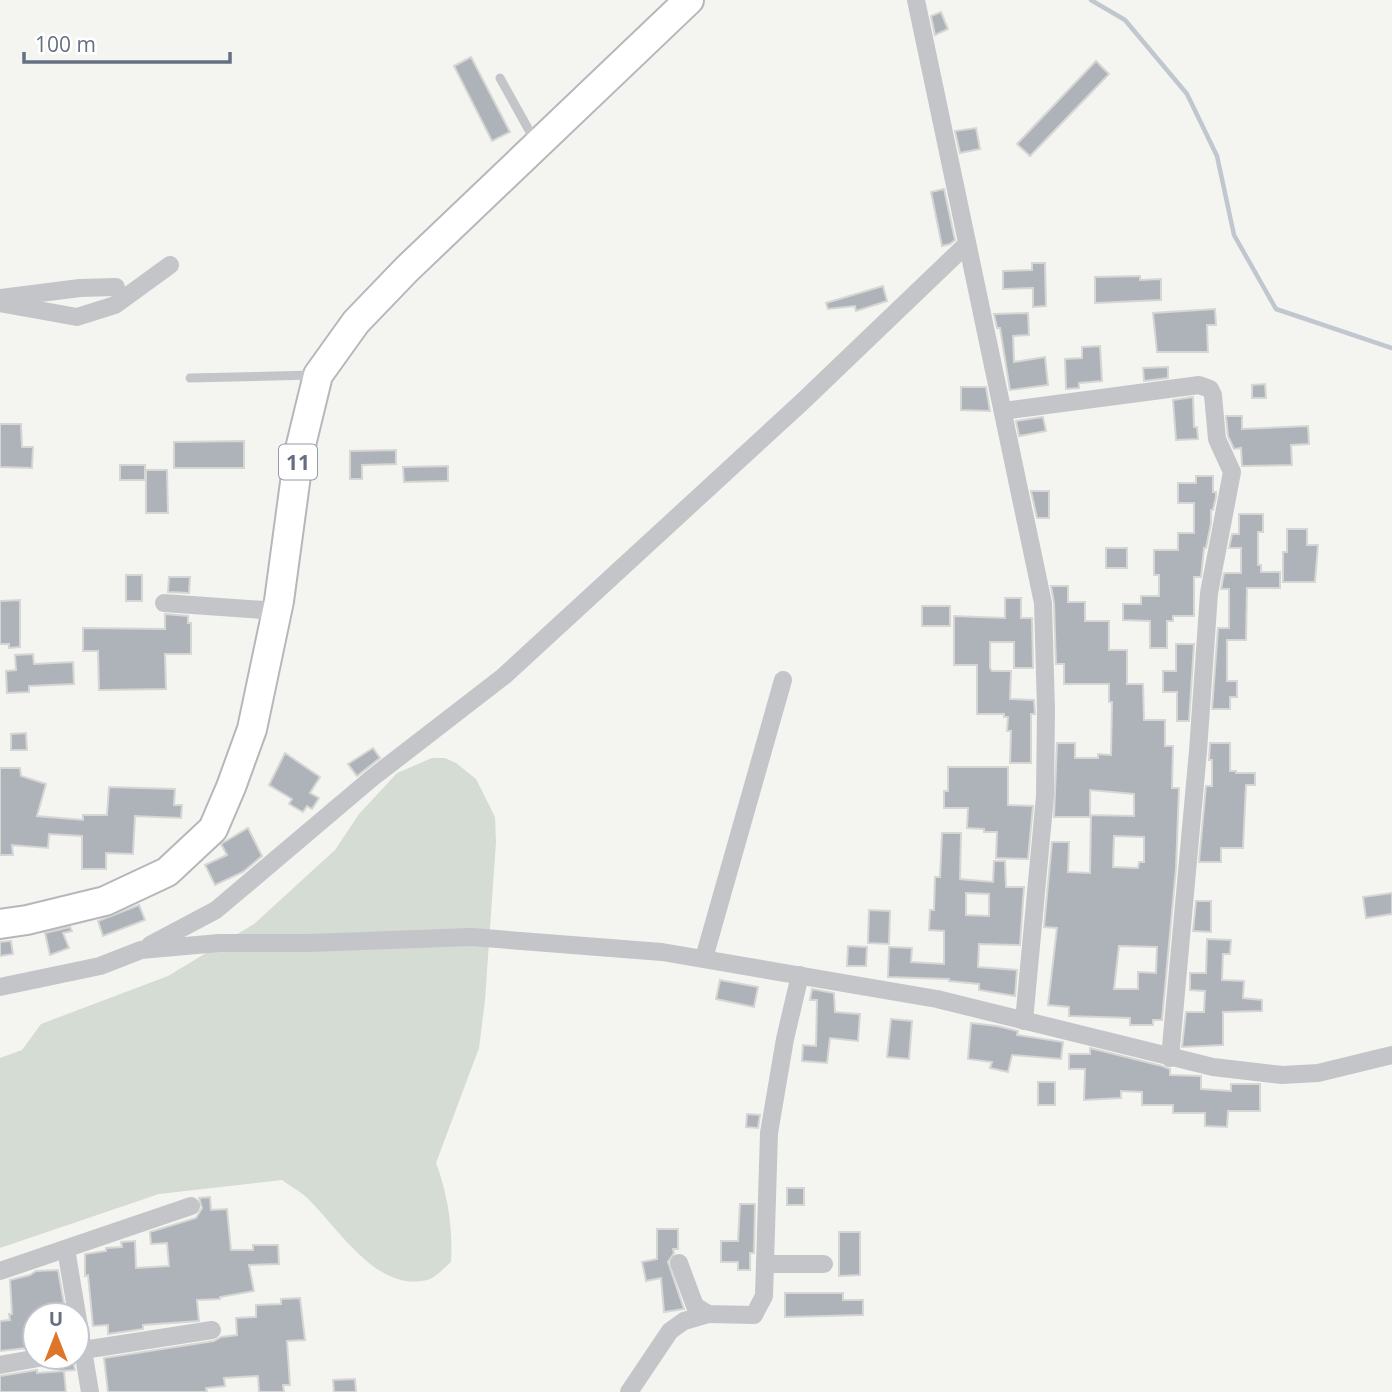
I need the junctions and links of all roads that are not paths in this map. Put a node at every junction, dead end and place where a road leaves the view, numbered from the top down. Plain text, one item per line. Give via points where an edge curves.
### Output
1 (689, 0) edge
2 (916, 0) edge
3 (500, 78) dead end
4 (537, 144) junction
5 (967, 244) junction
6 (170, 265) dead end
7 (116, 287) dead end
8 (0, 298) edge
9 (0, 303) edge
10 (318, 375) junction
11 (190, 378) dead end
12 (1003, 411) junction
13 (164, 603) dead end
14 (277, 611) junction
15 (783, 680) dead end
16 (0, 924) edge
17 (141, 950) junction
18 (704, 958) junction
19 (800, 975) junction
20 (0, 987) edge
21 (1024, 1021) junction
22 (1392, 1055) edge
23 (1170, 1058) junction
24 (191, 1206) dead end
25 (66, 1249) junction
26 (679, 1263) dead end
27 (765, 1264) junction
28 (824, 1264) dead end
29 (0, 1271) edge
30 (73, 1301) edge
31 (708, 1314) junction
32 (212, 1330) dead end
33 (91, 1348) edge
34 (21, 1361) edge
35 (0, 1365) edge
36 (85, 1371) edge
37 (90, 1392) edge
38 (629, 1392) edge

1 - 4 highway, 11
2 - 5 street
3 - 4 lane
4 - 10 highway, 11 via 356,322
5 - 12 street
5 - 17 street via 504,676 372,778 216,910
6 - 9 street via 115,304 77,317
7 - 8 street
10 - 11 lane
10 - 14 highway, 11 via 299,453
12 - 21 street via 1039,580 1044,632 1045,796
12 - 23 street via 1199,384 1213,395 1217,439 1232,472 1209,593
13 - 14 street
14 - 16 highway, 11 via 252,729 213,829 167,872 106,901
15 - 18 street
17 - 18 street via 219,943 471,937
17 - 20 street via 100,966
18 - 19 street
19 - 21 street via 937,999
19 - 27 street via 769,1133
21 - 23 street
22 - 23 street via 1318,1073 1282,1075
24 - 25 street
25 - 29 street
25 - 30 street
26 - 31 street via 695,1306
27 - 28 street
27 - 31 street via 764,1296 754,1315
31 - 38 street via 670,1331
32 - 33 street
34 - 35 street
36 - 37 street

